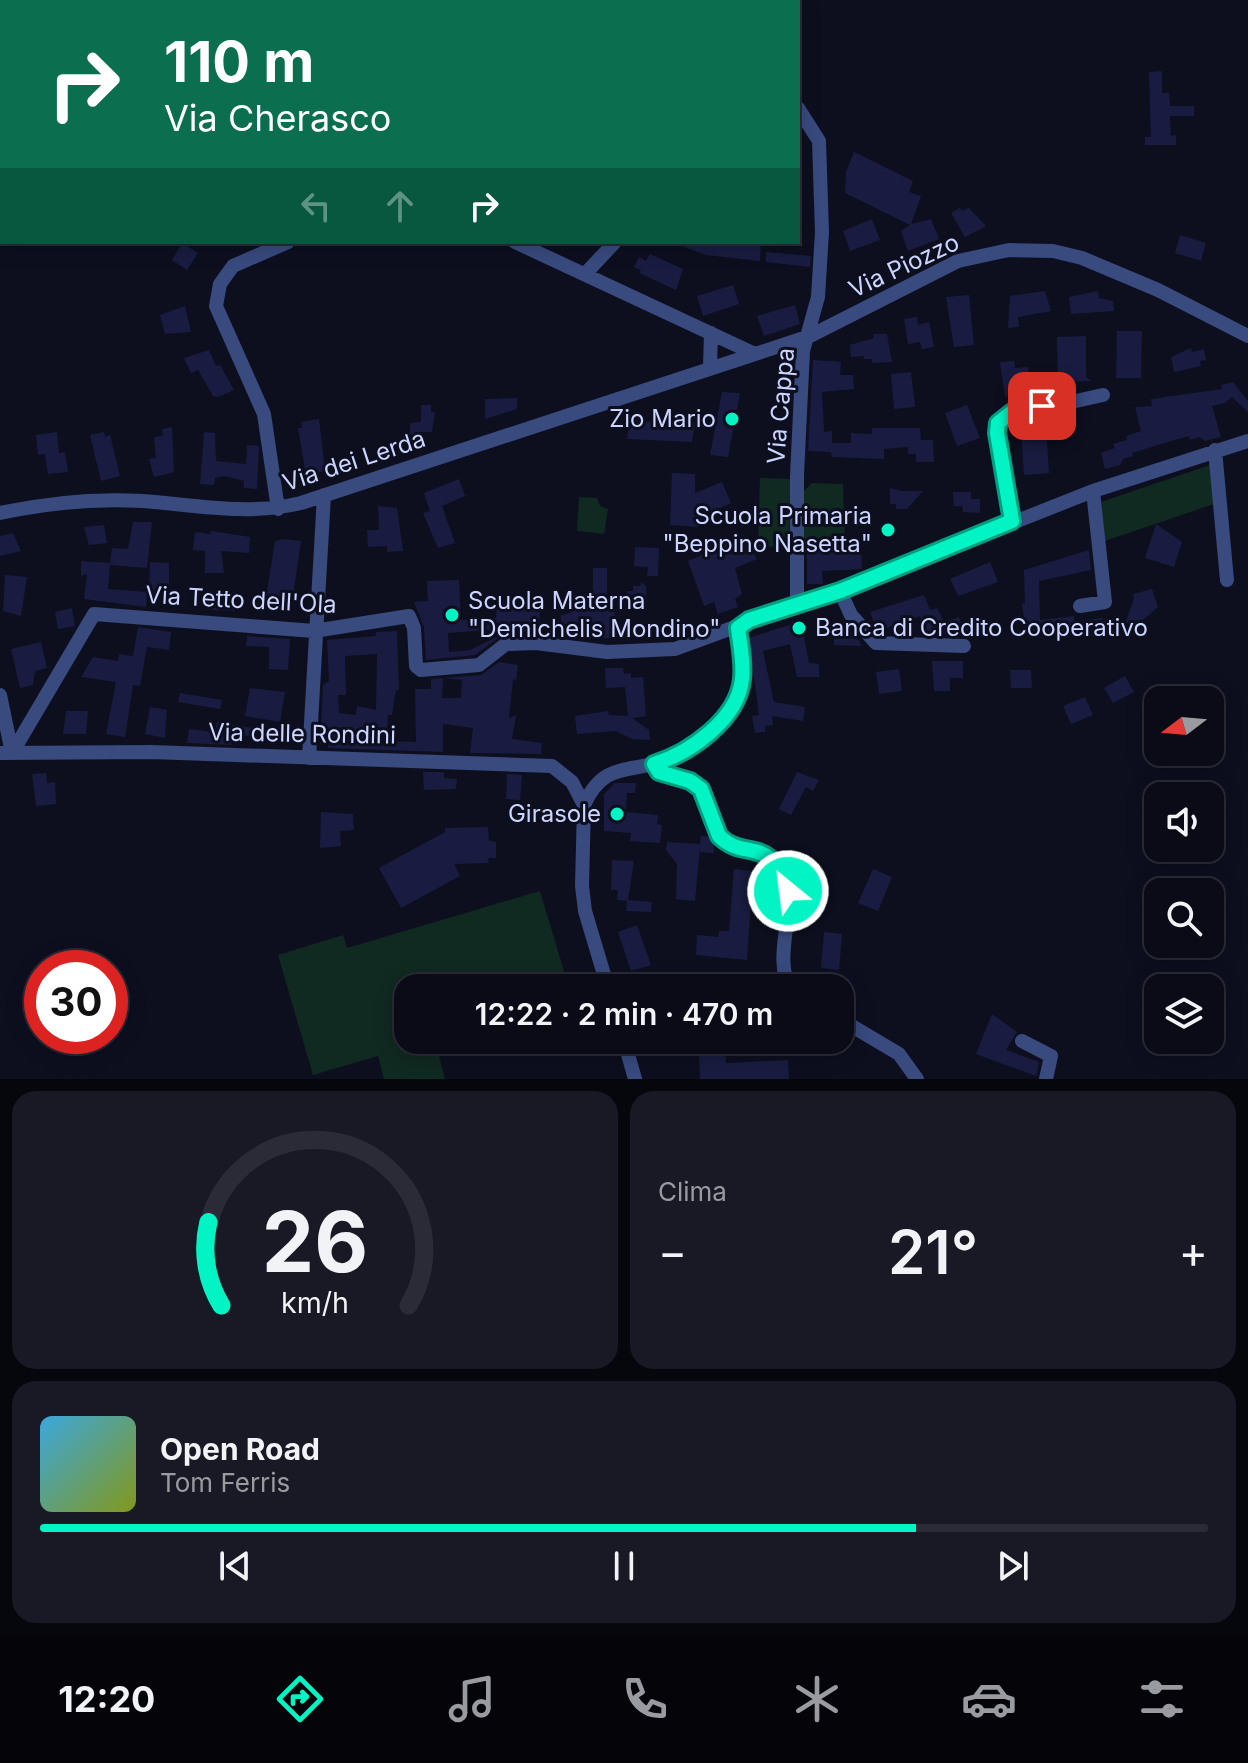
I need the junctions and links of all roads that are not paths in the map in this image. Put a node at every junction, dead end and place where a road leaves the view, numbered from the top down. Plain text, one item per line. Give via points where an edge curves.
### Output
1 (800, 111) edge
2 (283, 244) edge
3 (524, 244) edge
4 (613, 244) edge
5 (546, 249) edge
6 (585, 274) junction
7 (711, 333) junction
8 (810, 336) junction
9 (1248, 336) edge
10 (755, 354) junction
11 (710, 367) junction
12 (1103, 395) dead end
13 (1248, 441) edge
14 (1215, 450) junction
15 (1093, 491) junction
16 (324, 495) junction
17 (278, 509) junction
18 (0, 513) edge
19 (1012, 521) junction
20 (1227, 580) dead end
21 (840, 591) junction
22 (797, 604) junction
23 (1080, 606) dead end
24 (738, 628) junction
25 (314, 631) junction
26 (964, 646) dead end
27 (0, 695) edge
28 (6, 753) edge
29 (309, 758) junction
30 (654, 764) junction
31 (584, 805) junction
32 (604, 974) edge
33 (785, 974) edge
34 (854, 1027) edge
35 (1022, 1041) dead end
36 (628, 1054) edge
37 (635, 1079) edge
38 (917, 1079) edge
39 (1046, 1079) edge

1 - 8 street, Via Cappa via 819,141 820,159 822,232
2 - 17 street via 233,266 220,284 216,306 264,414
3 - 5 street
4 - 6 street
5 - 6 street
6 - 7 street
7 - 10 street
7 - 11 street
8 - 9 street, Via Piozzo via 958,261 1033,249 1082,258 1127,276
8 - 10 street, Via Piozzo
8 - 22 street, Via Cappa via 803,351
10 - 11 street, Via dei Lerda
11 - 16 street, Via dei Lerda
12 - 19 street via 1003,417 997,433
13 - 14 street
14 - 15 street
14 - 20 street
15 - 19 street
15 - 23 street via 1105,602
16 - 17 street, Via dei Lerda
16 - 25 street
17 - 18 street, Via dei Lerda via 73,501
19 - 21 street
21 - 22 street
21 - 26 street via 851,615 876,643
22 - 24 street
24 - 25 street, Via Tetto dell'Ola via 675,649 506,644 479,665 421,670 416,666 409,616
24 - 30 street via 742,679 731,708 696,743
25 - 28 street, Via Tetto dell'Ola via 94,614
25 - 29 street
27 - 28 street
28 - 29 street, Via delle Rondini
29 - 31 street, Via delle Rondini via 552,766 572,782
30 - 31 street via 608,774
30 - 33 street via 659,772 701,789 725,842 756,849 779,867 788,891
31 - 32 street via 583,899
34 - 38 street via 899,1054
35 - 39 street via 1051,1056
36 - 37 street

